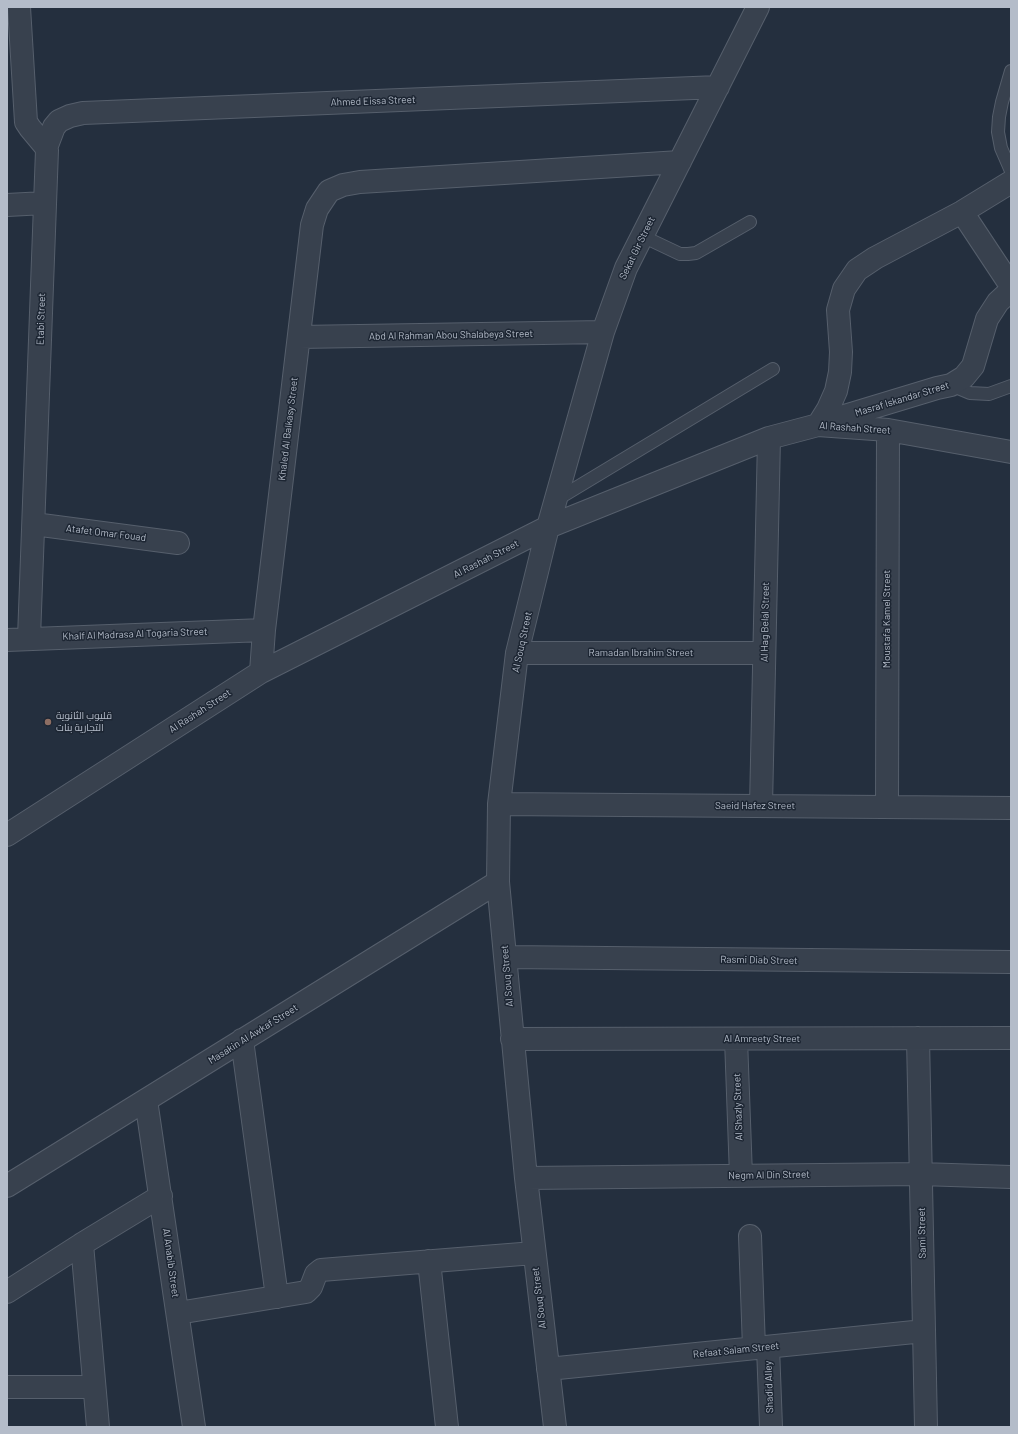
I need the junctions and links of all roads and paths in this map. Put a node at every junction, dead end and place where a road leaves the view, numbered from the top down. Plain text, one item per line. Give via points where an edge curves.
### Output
1 (20, 7) edge
2 (758, 7) edge
3 (1011, 71) edge
4 (718, 87) junction
5 (46, 148) junction
6 (680, 162) junction
7 (1011, 172) edge
8 (1011, 182) edge
9 (45, 203) junction
10 (7, 205) edge
11 (962, 212) junction
12 (750, 222) dead end
13 (642, 236) junction
14 (1011, 286) edge
15 (1011, 290) edge
16 (603, 332) junction
17 (299, 337) junction
18 (772, 369) dead end
19 (951, 385) junction
20 (1011, 386) edge
21 (818, 425) junction
22 (888, 430) junction
23 (769, 438) junction
24 (1011, 452) edge
25 (556, 500) junction
26 (34, 524) junction
27 (548, 527) junction
28 (178, 543) dead end
29 (264, 630) junction
30 (29, 638) junction
31 (7, 640) edge
32 (517, 653) junction
33 (764, 653) junction
34 (261, 672) junction
35 (499, 804) junction
36 (761, 806) junction
37 (887, 807) junction
38 (1011, 808) edge
39 (7, 835) edge
40 (498, 882) junction
41 (506, 957) junction
42 (1011, 962) edge
43 (918, 1038) junction
44 (1011, 1038) edge
45 (512, 1039) junction
46 (736, 1039) junction
47 (242, 1040) junction
48 (146, 1100) junction
49 (921, 1174) junction
50 (741, 1176) junction
51 (1011, 1177) edge
52 (526, 1178) junction
53 (7, 1186) edge
54 (161, 1196) junction
55 (750, 1236) dead end
56 (82, 1244) junction
57 (534, 1253) junction
58 (429, 1261) junction
59 (7, 1292) edge
60 (277, 1297) junction
61 (178, 1313) junction
62 (924, 1331) junction
63 (761, 1348) junction
64 (548, 1370) junction
65 (94, 1387) junction
66 (7, 1388) edge
67 (98, 1427) edge
68 (194, 1427) edge
69 (447, 1427) edge
70 (555, 1427) edge
71 (771, 1427) edge
72 (926, 1427) edge

1 - 5 street via 26,122
2 - 4 street, Sekat Gir Street
3 - 7 lane via 1002,102 998,132 1001,148
4 - 5 street, Ahmed Eissa Street via 83,112 59,121
4 - 6 street, Sekat Gir Street
5 - 9 street, Etabi Street
6 - 13 street, Sekat Gir Street
6 - 17 street, Khaled Al Balkasy Street via 360,182 329,191 317,209 312,225
8 - 11 street
9 - 10 street
9 - 26 street, Etabi Street
11 - 14 street
11 - 21 street via 856,270 844,288 838,310 841,352 836,390
12 - 13 lane via 696,253 680,254
13 - 16 street, Sekat Gir Street via 626,268
15 - 19 street, Masraf Iskandar Street via 998,302 987,318 973,366 964,377
16 - 17 street, Abd Al Rahman Abou Shalabeya Street
16 - 25 street, Sekat Gir Street
17 - 29 street, Khaled Al Balkasy Street
18 - 25 lane
19 - 20 lane via 970,393 989,394
19 - 21 street, Masraf Iskandar Street
21 - 22 street, Al Rashah Street
21 - 23 street, Al Rashah Street
22 - 24 street, Al Rashah Street
22 - 37 street, Moustafa Kamel Street
23 - 27 street, Al Rashah Street
23 - 33 street, Al Hag Belal Street
25 - 27 street, Sekat Gir Street
26 - 28 street, Atafet Omar Fouad
26 - 30 street, Etabi Street
27 - 32 street, Al Souq Street
27 - 34 street, Al Rashah Street
29 - 30 street, Khalf Al Madrasa Al Togaria Street
29 - 34 street, Khaled Al Balkasy Street
30 - 31 street, Khalf Al Madrasa Al Togaria Street
32 - 33 street, Ramadan Ibrahim Street
32 - 35 street, Al Souq Street
33 - 36 street, Al Hag Belal Street
34 - 39 street, Al Rashah Street
35 - 36 street, Saeid Hafez Street
35 - 40 street, Al Souq Street
36 - 37 street, Saeid Hafez Street
37 - 38 street, Saeid Hafez Street
40 - 41 street, Al Souq Street
40 - 47 street, Masakin Al Awkaf Street
41 - 42 street, Rasmi Diab Street
41 - 45 street, Al Souq Street
43 - 44 street, Al Amreety Street
43 - 46 street, Al Amreety Street
43 - 49 street, Sami Street
45 - 46 street, Al Amreety Street
45 - 52 street, Al Souq Street
46 - 50 street, Al Shazly Street
47 - 48 street, Masakin Al Awkaf Street
47 - 60 street
48 - 53 street, Masakin Al Awkaf Street
48 - 54 street, Al Anabib Street
49 - 50 street, Negm Al Din Street
49 - 51 street, Negm Al Din Street
49 - 62 street, Sami Street
50 - 52 street, Negm Al Din Street
52 - 57 street, Al Souq Street
54 - 56 street
54 - 61 street, Al Anabib Street
55 - 63 street, Shadid Alley
56 - 59 street
56 - 65 street
57 - 58 street
57 - 64 street, Al Souq Street
58 - 60 street via 321,1270 306,1292
58 - 69 street
60 - 61 street
61 - 68 street, Al Anabib Street
62 - 63 street, Refaat Salam Street
62 - 72 street, Sami Street
63 - 64 street, Refaat Salam Street
63 - 71 street, Shadid Alley
64 - 70 street, Al Souq Street
65 - 66 street
65 - 67 street

